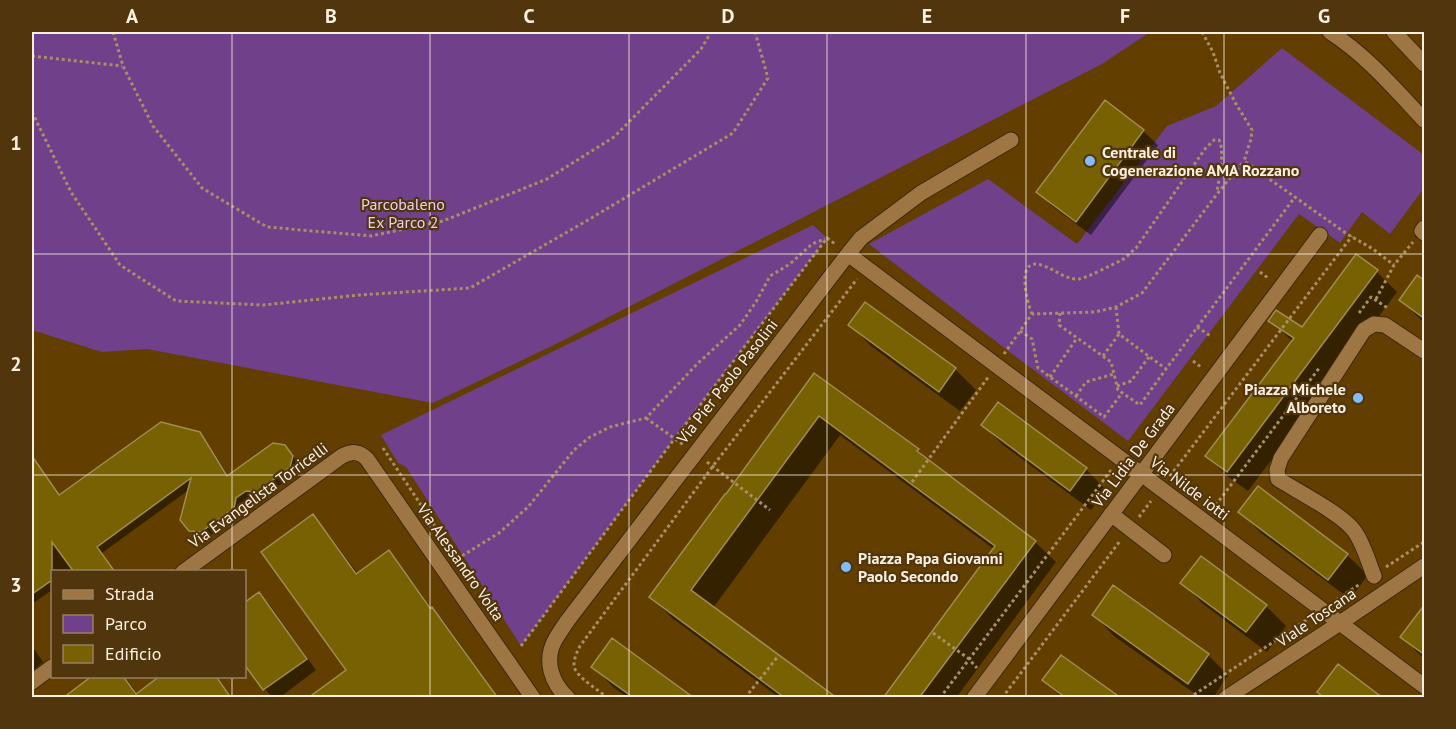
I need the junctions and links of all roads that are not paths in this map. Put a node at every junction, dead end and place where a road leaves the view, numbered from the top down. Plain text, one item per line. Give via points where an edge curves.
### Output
1 (1330, 32) edge
2 (1394, 32) edge
3 (1425, 64) edge
4 (1425, 120) edge
5 (1011, 140) dead end
6 (1320, 235) dead end
7 (848, 254) junction
8 (1425, 351) edge
9 (356, 452) joint
10 (1141, 474) junction
11 (1111, 514) junction
12 (1164, 555) dead end
13 (1425, 566) edge
14 (186, 570) edge
15 (1374, 576) dead end
16 (1340, 623) junction
17 (51, 668) edge
18 (32, 682) edge
19 (1425, 686) edge
20 (533, 698) edge
21 (568, 698) edge
22 (974, 698) edge
23 (1226, 698) edge

1 - 4 street via 1366,60
2 - 3 street
5 - 7 street, Via Pier Paolo Pasolini via 921,193 861,238
6 - 10 street, Via Lidia De Grada
7 - 10 street, Via Nilde iotti
7 - 21 street, Via Pier Paolo Pasolini via 554,642 550,668
8 - 15 street via 1385,325 1374,324 1364,330 1277,470 1278,479 1354,530
9 - 14 street, Via Evangelista Torricelli via 342,456
9 - 20 street, Via Alessandro Volta via 368,459
10 - 11 street, Via Lidia De Grada
10 - 16 street, Via Nilde iotti
11 - 12 street
11 - 22 street, Via Lidia De Grada
13 - 16 street, Viale Toscana
16 - 19 street, Via Nilde iotti
16 - 23 street, Viale Toscana
17 - 18 street

